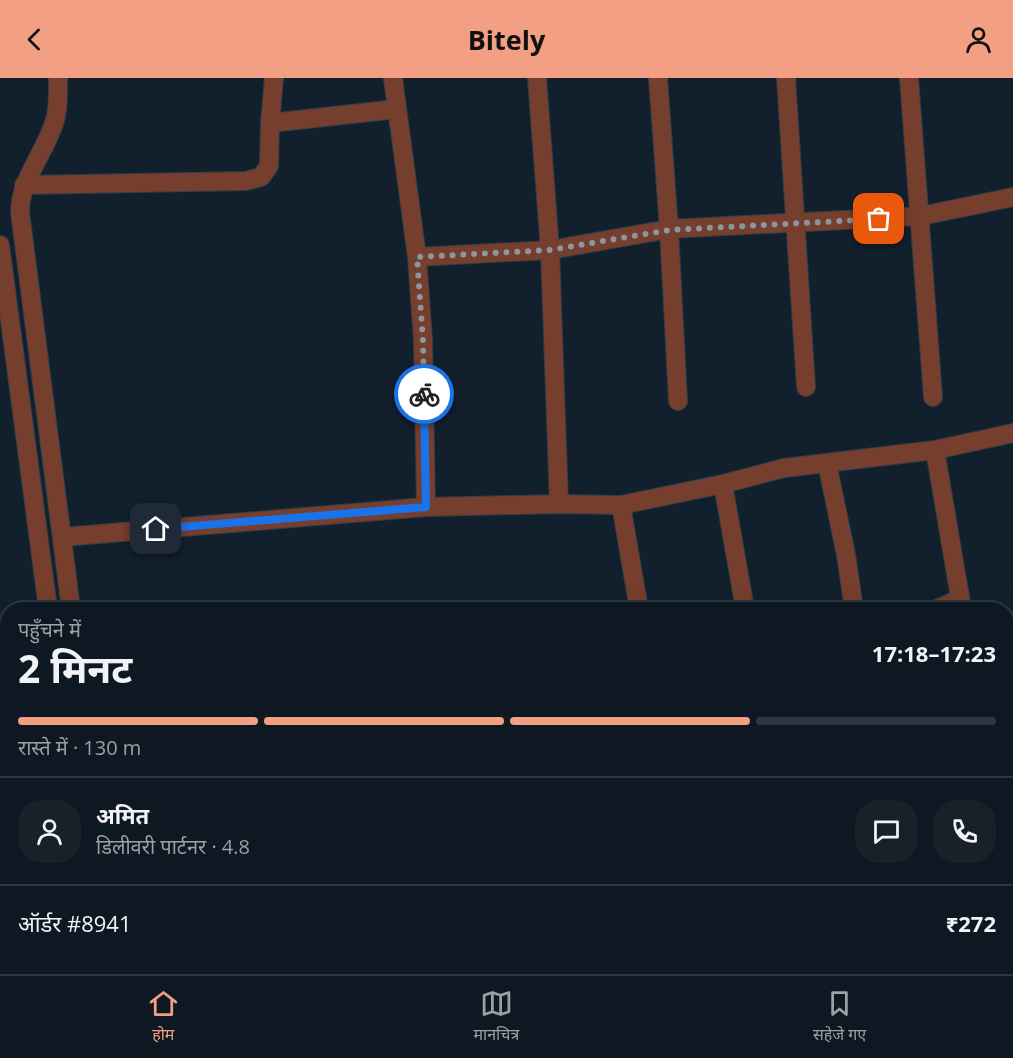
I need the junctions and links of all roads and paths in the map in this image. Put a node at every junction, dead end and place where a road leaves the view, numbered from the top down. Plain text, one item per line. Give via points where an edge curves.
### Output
1 (58, 78) edge
2 (274, 78) edge
3 (393, 78) edge
4 (537, 78) edge
5 (658, 78) edge
6 (786, 78) edge
7 (909, 78) edge
8 (397, 109) junction
9 (270, 123) junction
10 (24, 185) junction
11 (1013, 197) edge
12 (921, 216) junction
13 (796, 224) junction
14 (669, 230) junction
15 (0, 245) edge
16 (550, 250) junction
17 (417, 257) junction
18 (806, 387) dead end
19 (933, 396) dead end
20 (678, 401) dead end
21 (1013, 433) edge
22 (935, 450) junction
23 (827, 463) junction
24 (723, 484) junction
25 (559, 504) junction
26 (621, 505) junction
27 (426, 507) junction
28 (62, 537) junction
29 (47, 602) edge
30 (70, 602) edge
31 (638, 602) edge
32 (744, 602) edge
33 (853, 602) edge
34 (961, 602) edge

1 - 10 street via 55,121
2 - 9 street
3 - 8 street
4 - 16 street
5 - 14 street
6 - 13 street
7 - 12 street
8 - 9 street
8 - 17 street
9 - 10 street via 269,166 261,177 246,181
10 - 28 street via 20,212
11 - 12 street
12 - 13 street
12 - 19 street
13 - 14 street
13 - 18 street
14 - 16 street
14 - 20 street
15 - 29 street
16 - 17 street
16 - 25 street
17 - 27 street via 423,340
21 - 22 street
22 - 23 street
22 - 34 street
23 - 24 street via 784,468
23 - 33 street
24 - 26 street
24 - 32 street
25 - 26 street
25 - 27 street
26 - 31 street
27 - 28 street
28 - 30 street

